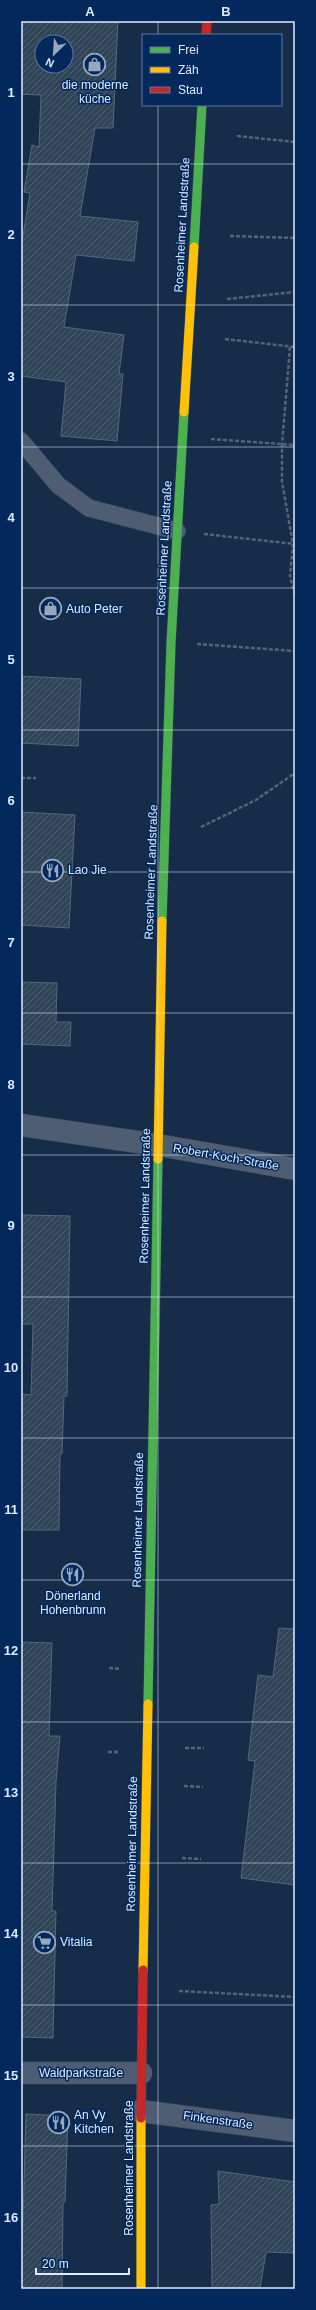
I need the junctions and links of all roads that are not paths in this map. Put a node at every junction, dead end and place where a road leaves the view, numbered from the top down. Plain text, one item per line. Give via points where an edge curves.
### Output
1 (207, 21) edge
2 (206, 34) edge
3 (202, 106) edge
4 (21, 441) edge
5 (177, 531) junction
6 (21, 1125) edge
7 (158, 1145) junction
8 (295, 1169) edge
9 (21, 2073) edge
10 (141, 2073) junction
11 (140, 2111) junction
12 (295, 2130) edge
13 (141, 2289) edge

1 - 2 main road
3 - 5 main road, Rosenheimer Landstraße
4 - 5 lane via 58,484 90,508
5 - 7 main road, Rosenheimer Landstraße via 163,869
6 - 7 street, Robert-Koch-Straße
7 - 8 street, Robert-Koch-Straße
7 - 10 main road, Rosenheimer Landstraße
9 - 10 street, Waldparkstraße
10 - 11 main road, Rosenheimer Landstraße
11 - 12 street, Finkenstraße
11 - 13 main road, Rosenheimer Landstraße

